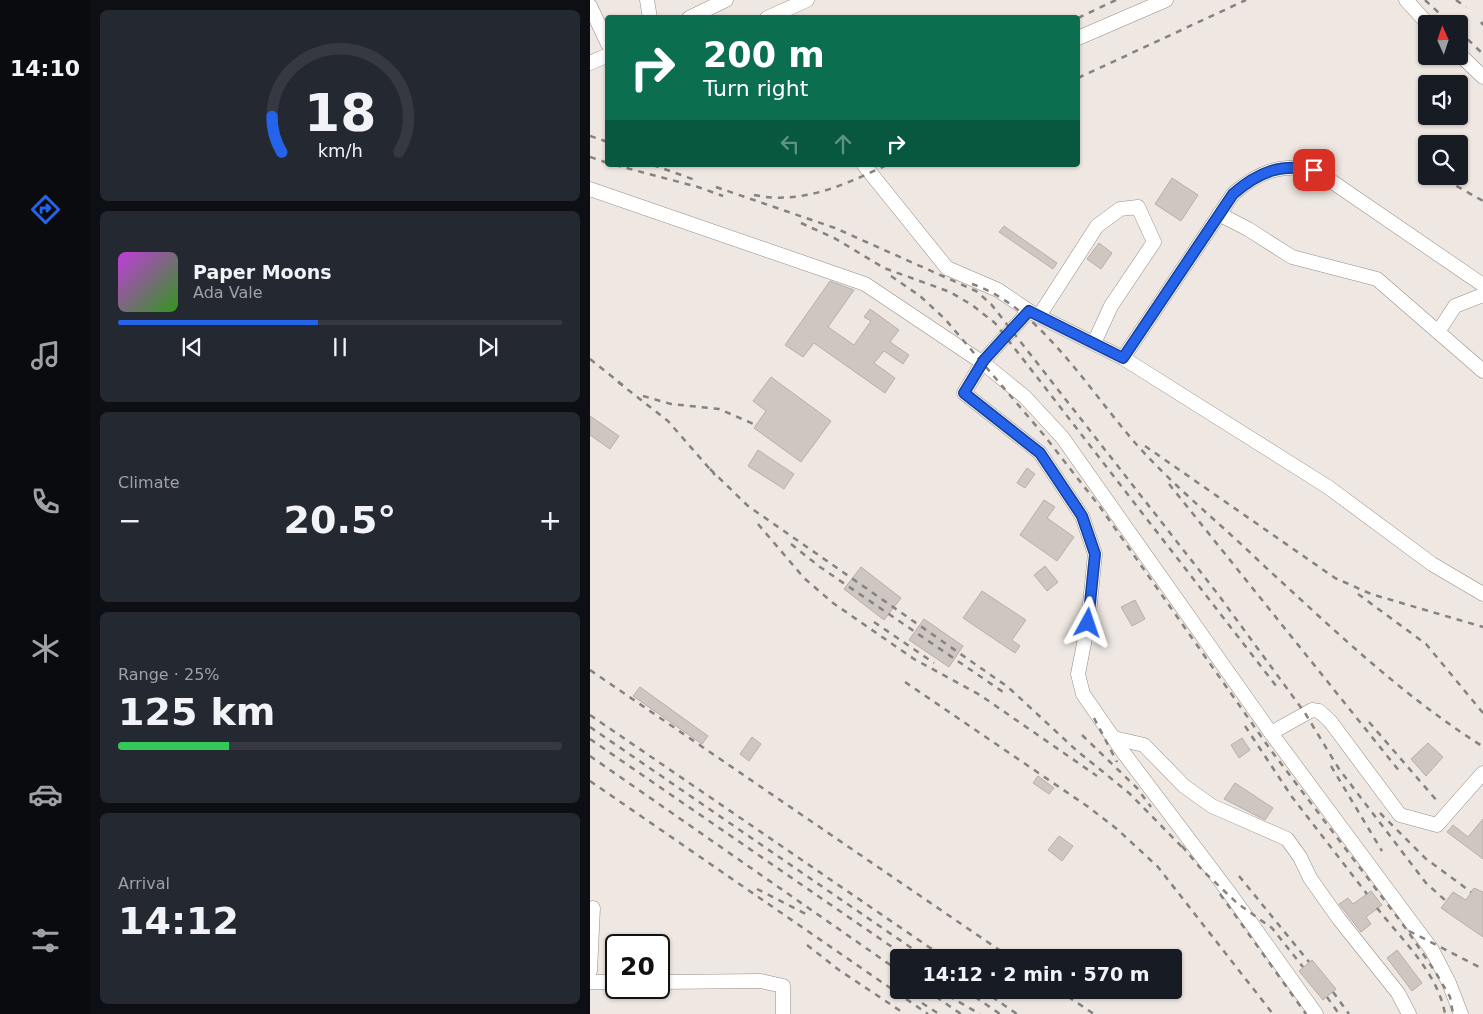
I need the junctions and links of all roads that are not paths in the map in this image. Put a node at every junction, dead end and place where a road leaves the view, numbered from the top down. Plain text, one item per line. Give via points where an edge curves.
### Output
1 (647, 0) edge
2 (726, 0) edge
3 (807, 0) edge
4 (1166, 0) edge
5 (1406, 0) edge
6 (590, 6) edge
7 (650, 15) edge
8 (694, 15) edge
9 (774, 15) edge
10 (1420, 15) edge
11 (1080, 37) edge
12 (605, 38) edge
13 (605, 56) edge
14 (590, 63) edge
15 (1468, 63) edge
16 (1483, 77) edge
17 (866, 167) edge
18 (590, 189) edge
19 (1219, 214) junction
20 (1483, 285) edge
21 (1483, 295) edge
22 (1034, 313) junction
23 (1438, 332) junction
24 (1094, 344) junction
25 (1123, 358) junction
26 (983, 363) junction
27 (1483, 371) edge
28 (1483, 594) edge
29 (1271, 733) junction
30 (1114, 738) junction
31 (1483, 773) edge
32 (593, 908) dead end
33 (590, 971) edge
34 (590, 982) edge
35 (605, 982) edge
36 (670, 982) edge
37 (783, 1014) edge
38 (1316, 1014) edge
39 (1409, 1014) edge
40 (1461, 1014) edge

1 - 7 street
2 - 8 street
3 - 9 street
4 - 11 street
5 - 10 street
6 - 12 street
13 - 14 street
15 - 16 street
17 - 22 street via 947,268 998,290
18 - 26 street via 865,284
19 - 20 street via 1233,194 1249,180 1271,169 1297,166 1314,170
19 - 23 street via 1292,258 1377,279
19 - 25 street
21 - 23 street via 1455,306
22 - 24 street
22 - 24 street via 1097,226 1120,209 1138,208 1154,242 1111,306
22 - 26 street
23 - 27 street
24 - 25 street
25 - 28 street via 1328,487 1432,564
26 - 29 street via 1025,397 1062,437
26 - 30 street via 964,393 1040,453 1082,516 1095,554 1088,623 1078,674 1083,694
29 - 31 street via 1312,710 1318,711 1330,722 1400,815 1437,825
29 - 40 street via 1432,950
30 - 38 street
30 - 39 street via 1144,745 1184,786 1212,806 1286,839 1339,919 1398,993
32 - 33 street
34 - 35 street
36 - 37 street via 762,981 783,986

